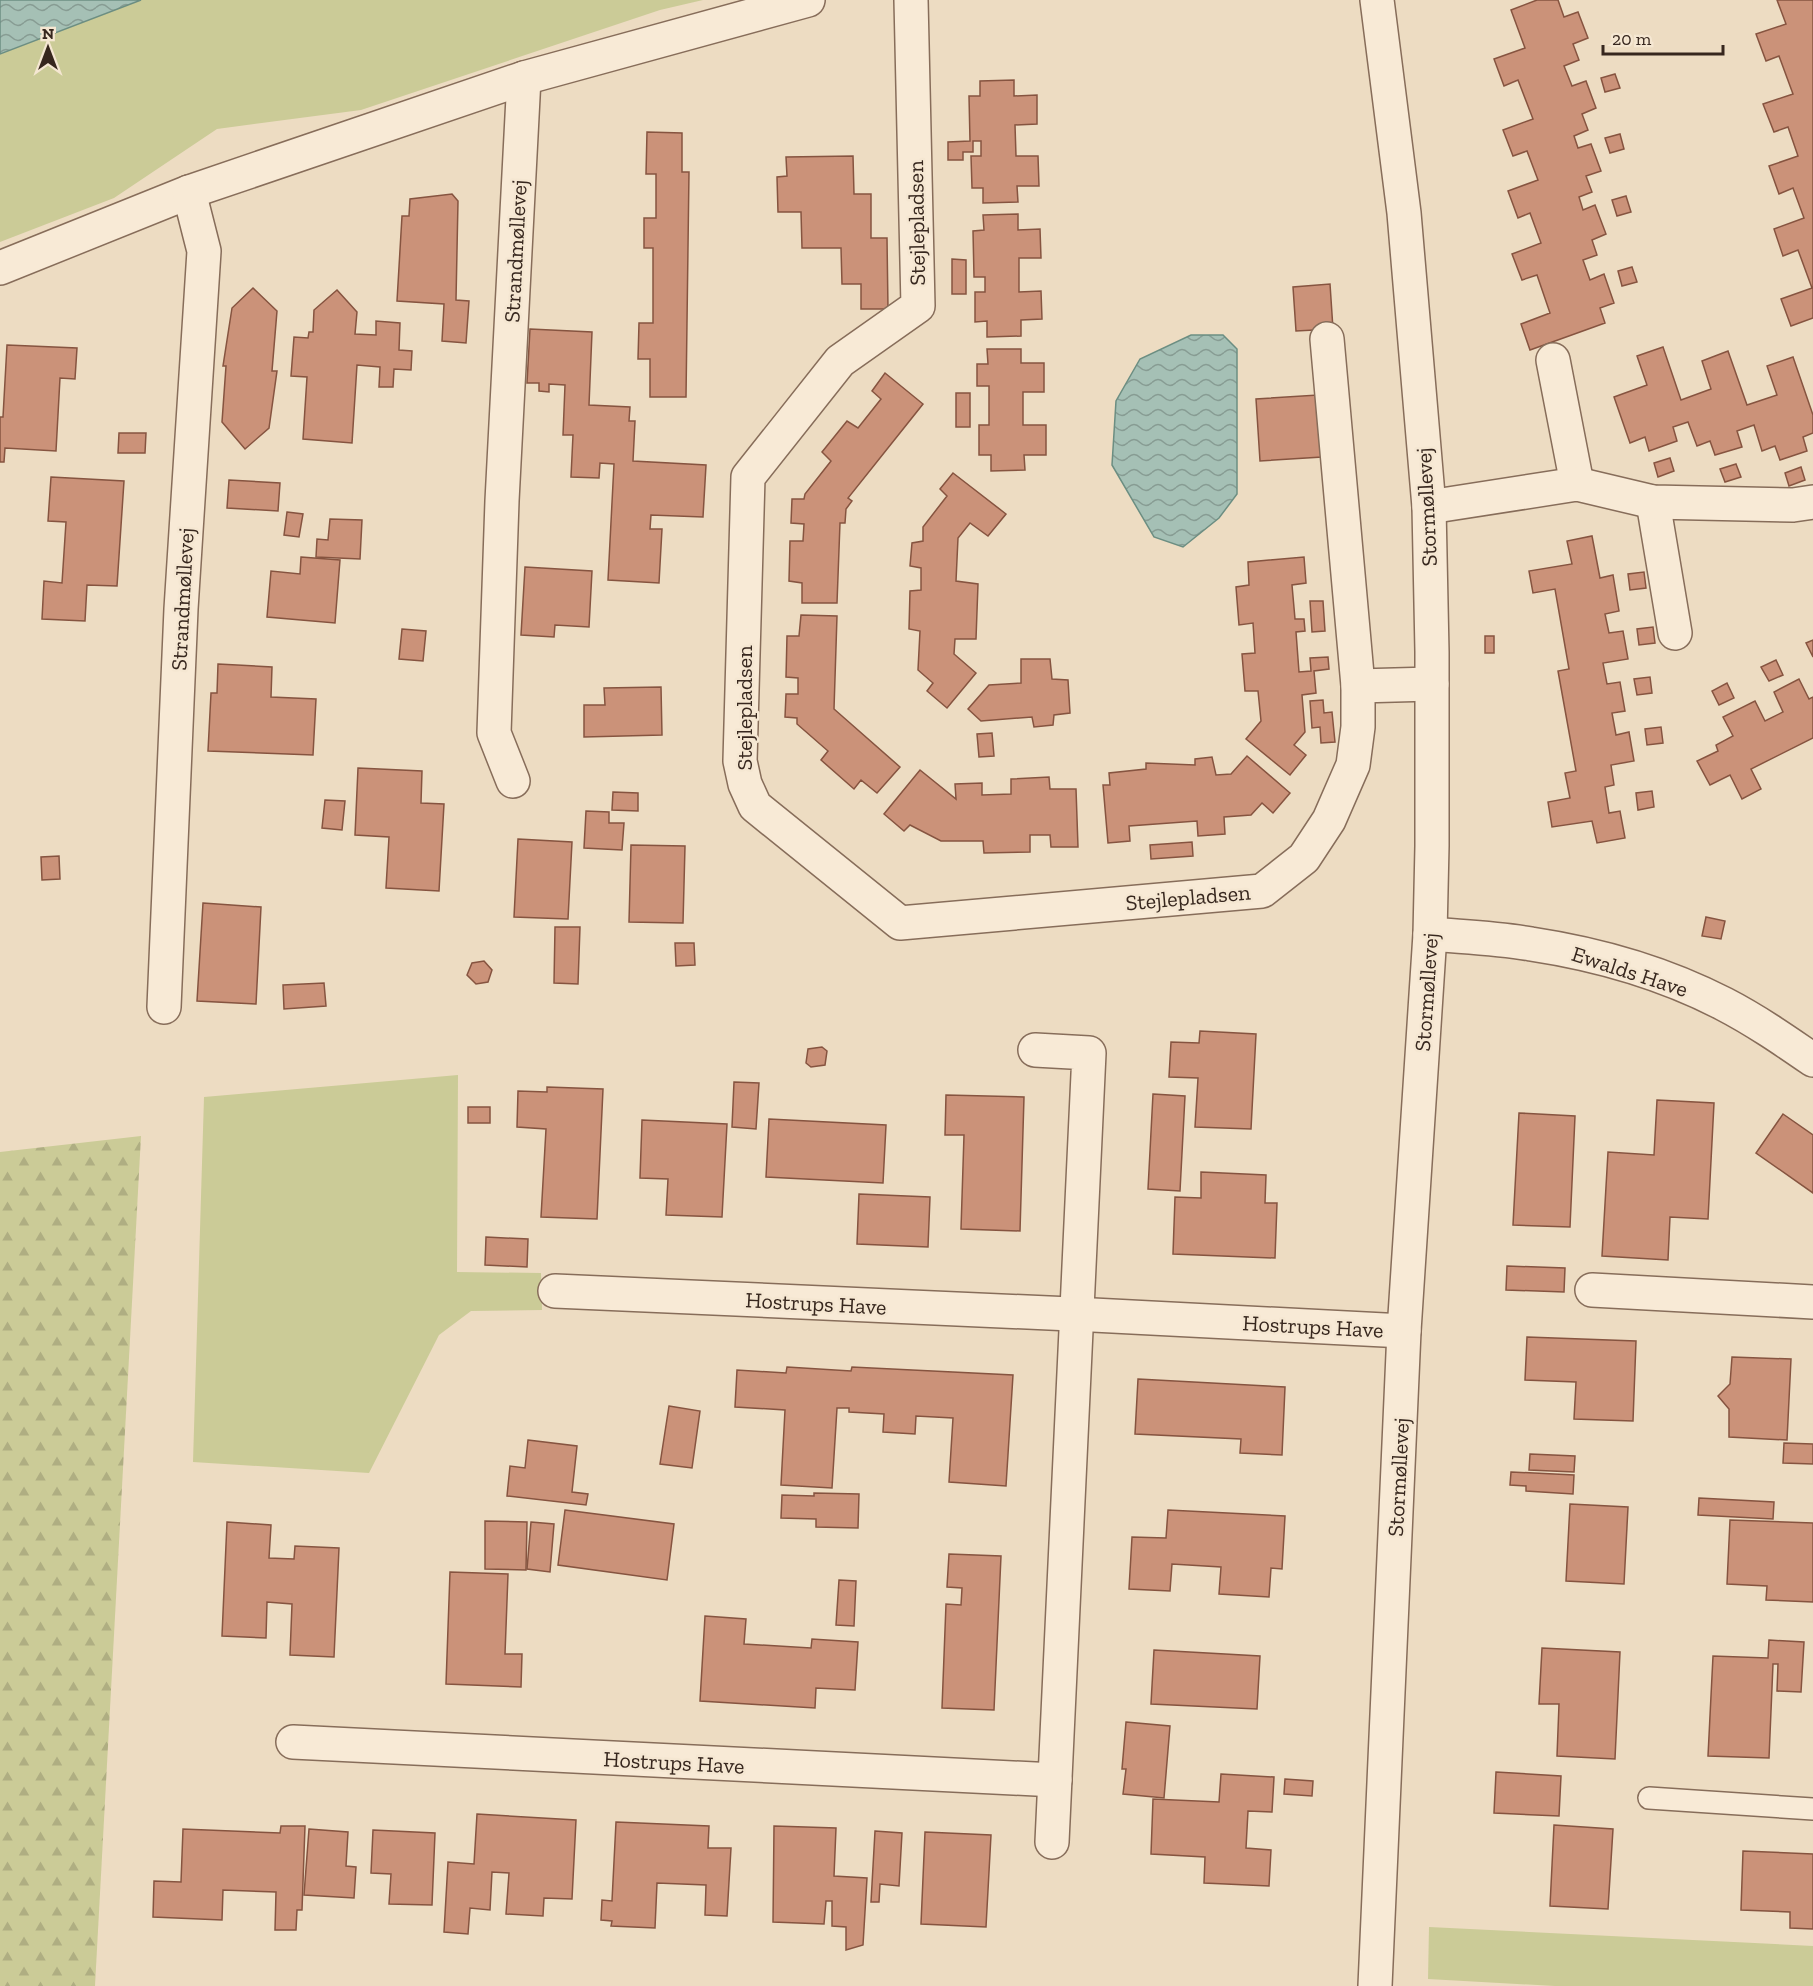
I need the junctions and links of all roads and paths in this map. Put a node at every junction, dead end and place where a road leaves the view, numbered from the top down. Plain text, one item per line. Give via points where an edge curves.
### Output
1 (808, 0) edge
2 (911, 0) edge
3 (1377, 0) edge
4 (524, 78) junction
5 (189, 192) junction
6 (0, 268) edge
7 (1328, 339) dead end
8 (1553, 360) dead end
9 (1577, 484) junction
10 (1653, 502) junction
11 (1813, 502) edge
12 (1429, 507) junction
13 (1675, 633) dead end
14 (1432, 684) junction
15 (1358, 686) junction
16 (513, 781) dead end
17 (1430, 934) junction
18 (164, 1007) dead end
19 (1035, 1050) dead end
20 (1813, 1060) edge
21 (1592, 1290) dead end
22 (555, 1292) dead end
23 (1813, 1302) edge
24 (1077, 1314) junction
25 (1404, 1331) junction
26 (293, 1742) dead end
27 (1055, 1780) junction
28 (1648, 1798) dead end
29 (1813, 1809) edge
30 (1052, 1842) dead end
31 (1375, 1986) edge

1 - 4 street
2 - 15 street, Stejlepladsen via 918,306 840,361 748,477 740,761 755,806 900,923 1262,891 1304,858 1329,820 1353,765
3 - 12 street, Stormøllevej via 1404,213
4 - 5 street
4 - 16 street, Strandmøllevej via 494,733
5 - 6 street
5 - 18 street, Strandmøllevej via 204,251 182,598
7 - 15 street, Stejlepladsen
8 - 9 street
9 - 10 street
9 - 12 street
10 - 11 street
10 - 13 street
12 - 14 street, Stormøllevej
14 - 15 street
14 - 17 street, Stormøllevej
17 - 20 street, Ewalds Have via 1529,943 1627,965 1723,1003
17 - 25 street, Stormøllevej
19 - 24 street via 1089,1053
21 - 23 street
22 - 24 street, Hostrups Have
24 - 25 street, Hostrups Have
24 - 27 street
25 - 31 street, Stormøllevej
26 - 27 street, Hostrups Have
27 - 30 street
28 - 29 lane

